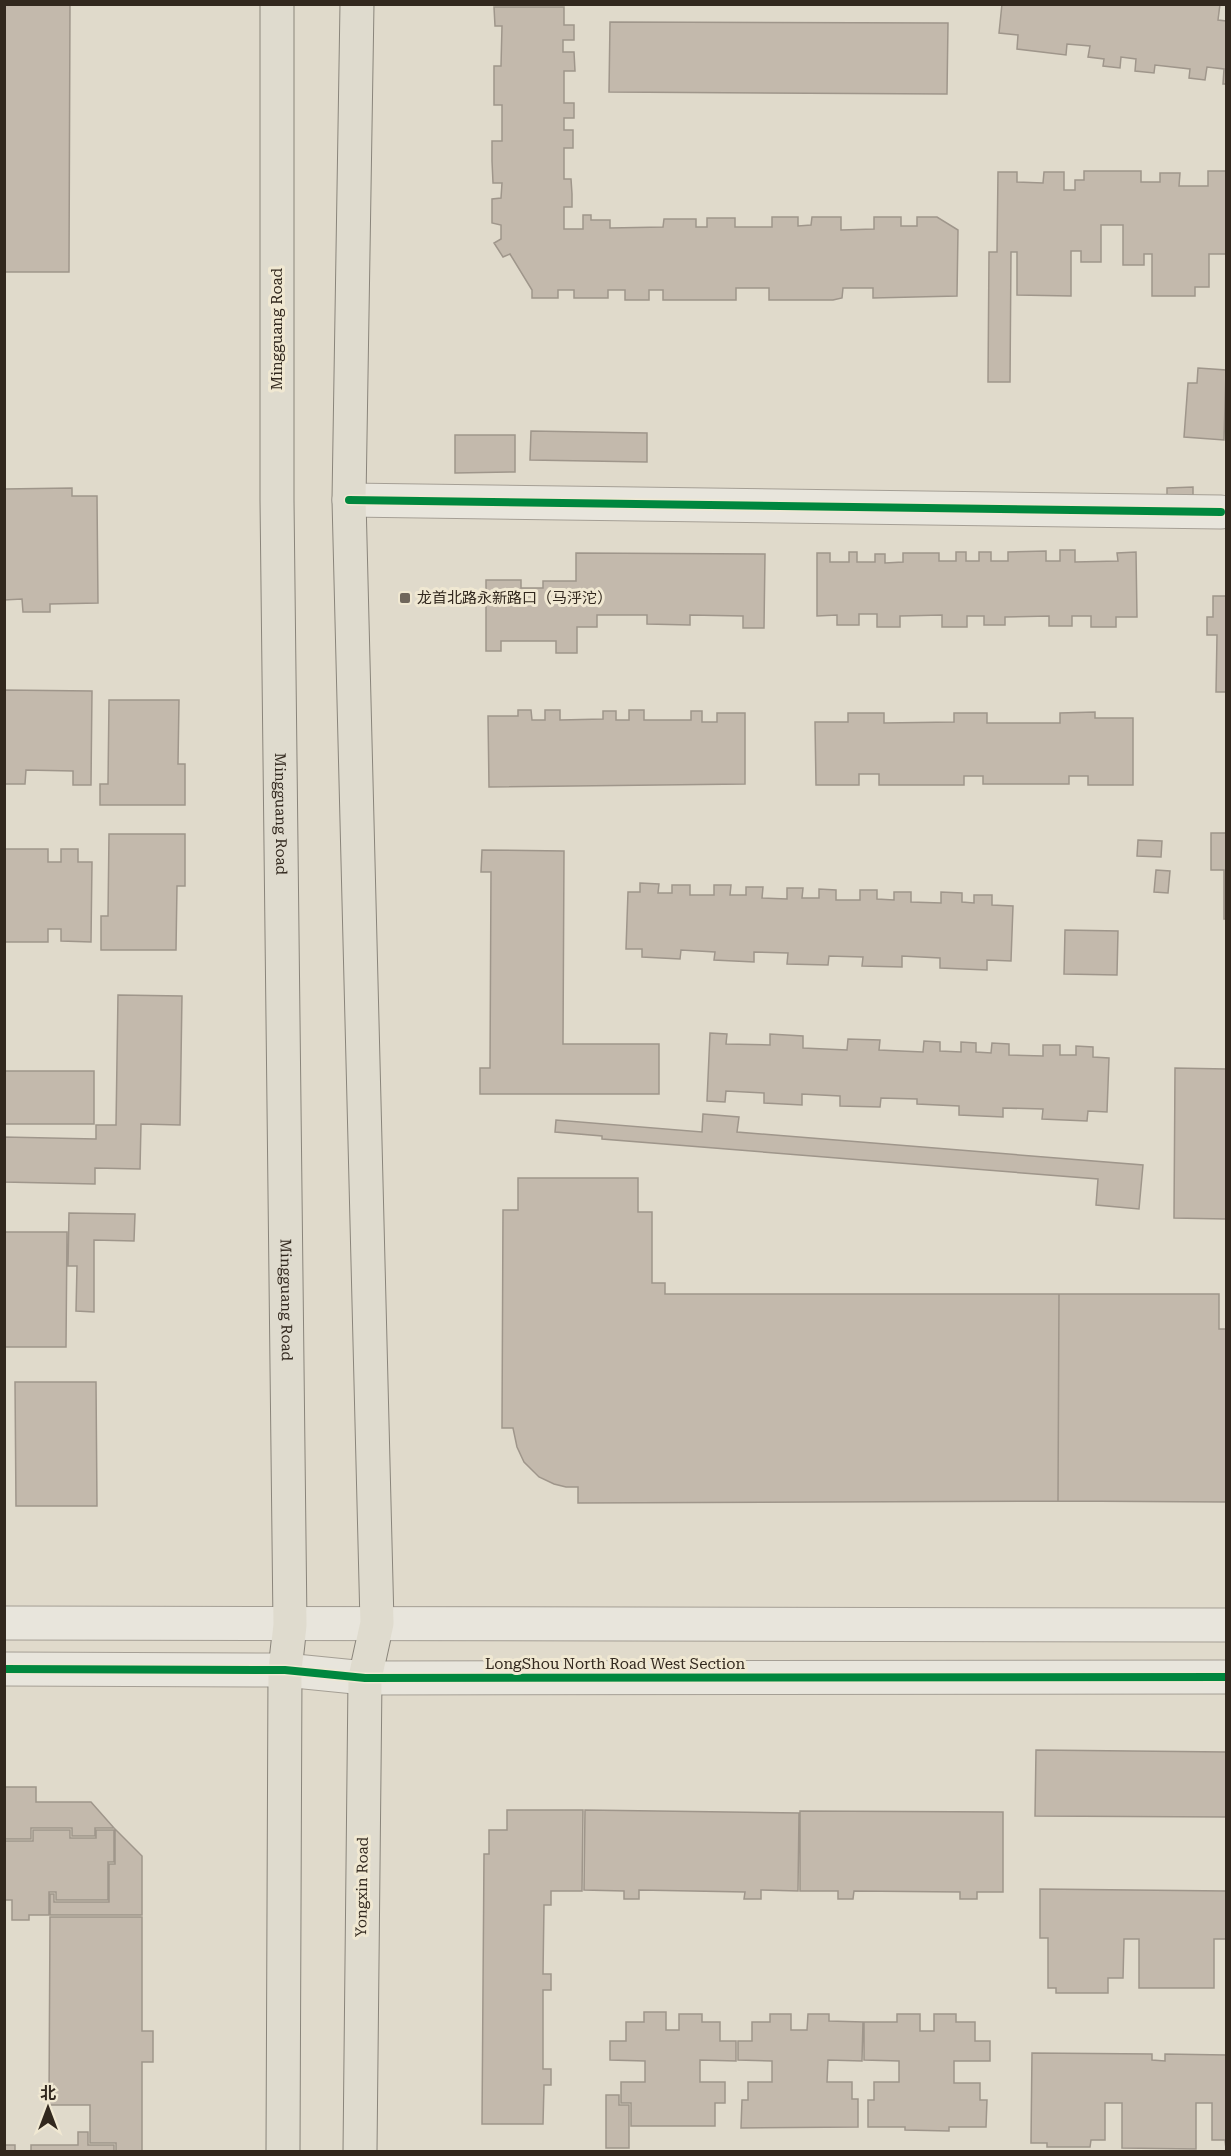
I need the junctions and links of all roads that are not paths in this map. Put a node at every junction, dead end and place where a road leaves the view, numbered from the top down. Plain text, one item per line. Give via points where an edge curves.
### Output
1 (277, 4) edge
2 (357, 4) edge
3 (349, 500) junction
4 (1221, 512) dead end
5 (4, 1623) edge
6 (377, 1623) junction
7 (290, 1625) junction
8 (1227, 1625) edge
9 (4, 1669) edge
10 (285, 1670) junction
11 (1227, 1677) edge
12 (365, 1678) junction
13 (284, 2151) edge
14 (360, 2151) edge

1 - 7 main road, Mingguang Road via 277,500
2 - 3 main road
3 - 4 street
3 - 6 main road
5 - 7 street
6 - 7 street
6 - 8 street
6 - 12 main road, Yongxin Road
7 - 10 main road
9 - 10 street, LongShou North Road West Section
10 - 12 street, LongShou North Road West Section
10 - 13 main road
11 - 12 street, LongShou North Road West Section
12 - 14 main road, Yongxin Road

